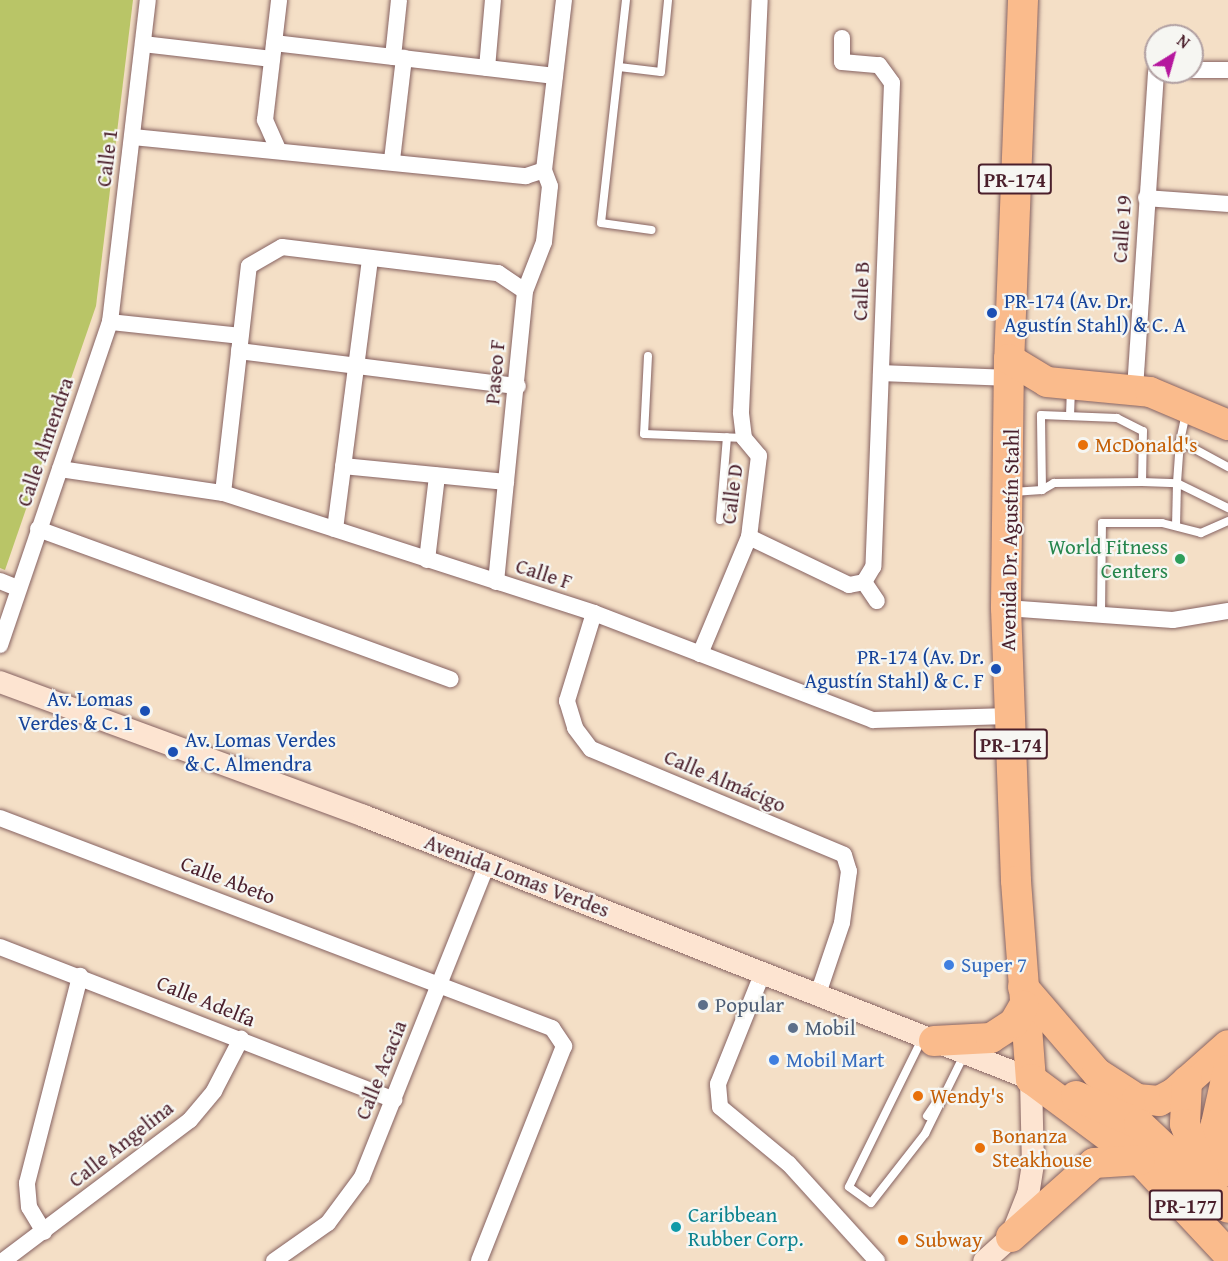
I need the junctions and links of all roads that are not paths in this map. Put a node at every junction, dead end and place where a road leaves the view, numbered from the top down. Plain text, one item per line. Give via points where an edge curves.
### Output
1 (148, 0) edge
2 (279, 0) edge
3 (399, 0) edge
4 (493, 0) edge
5 (564, 0) edge
6 (626, 0) edge
7 (668, 0) edge
8 (760, 0) edge
9 (1023, 0) edge
10 (842, 38) dead end
11 (143, 44) junction
12 (273, 51) junction
13 (398, 57) junction
14 (619, 67) junction
15 (487, 68) junction
16 (1204, 70) edge
17 (1228, 70) edge
18 (555, 76) junction
19 (1155, 84) edge
20 (133, 137) junction
21 (277, 147) junction
22 (392, 160) junction
23 (544, 170) junction
24 (1146, 198) junction
25 (1228, 204) edge
26 (652, 230) dead end
27 (370, 259) junction
28 (525, 291) junction
29 (111, 322) junction
30 (240, 344) junction
31 (648, 356) dead end
32 (357, 366) junction
33 (1009, 368) junction
34 (881, 373) junction
35 (1059, 383) junction
36 (518, 386) junction
37 (1135, 389) junction
38 (1187, 405) junction
39 (1011, 416) junction
40 (1070, 416) junction
41 (1228, 424) edge
42 (736, 437) junction
43 (1180, 441) junction
44 (343, 466) junction
45 (1228, 467) edge
46 (60, 469) junction
47 (436, 476) junction
48 (506, 482) junction
49 (1142, 482) junction
50 (1177, 483) junction
51 (1042, 490) junction
52 (1009, 492) junction
53 (223, 493) junction
54 (1228, 508) edge
55 (720, 520) dead end
56 (1228, 521) edge
57 (1176, 526) junction
58 (38, 529) junction
59 (335, 529) junction
60 (749, 537) junction
61 (427, 560) junction
62 (0, 581) edge
63 (496, 582) junction
64 (864, 582) junction
65 (17, 588) junction
66 (877, 601) dead end
67 (1006, 608) junction
68 (594, 613) junction
69 (1101, 615) junction
70 (1227, 615) edge
71 (0, 645) edge
72 (699, 654) junction
73 (451, 679) dead end
74 (0, 682) edge
75 (1010, 716) junction
76 (0, 818) edge
77 (487, 864) junction
78 (0, 947) edge
79 (762, 972) junction
80 (80, 976) junction
81 (439, 984) junction
82 (818, 994) junction
83 (1023, 997) junction
84 (928, 1038) junction
85 (241, 1039) junction
86 (1228, 1045) edge
87 (965, 1053) junction
88 (1228, 1070) edge
89 (1030, 1079) junction
90 (1187, 1082) junction
91 (1110, 1084) junction
92 (947, 1089) junction
93 (394, 1100) junction
94 (920, 1137) junction
95 (1140, 1160) junction
96 (1222, 1189) edge
97 (44, 1232) junction
98 (1011, 1237) junction
99 (1228, 1254) edge
100 (3, 1261) edge
101 (274, 1261) edge
102 (479, 1261) edge
103 (878, 1261) edge
104 (984, 1261) edge

1 - 11 street, Calle 1
2 - 12 street
3 - 13 street
4 - 15 street
5 - 18 street
6 - 14 lane
7 - 14 lane via 661,72
8 - 42 street, Calle D
9 - 33 highway, Avenida Dr. Agustín Stahl / PR-174
10 - 34 street, Calle B via 842,62 879,65 892,83
11 - 12 street
11 - 20 street, Calle 1
12 - 13 street
12 - 21 street via 265,120
13 - 15 street
13 - 22 street
14 - 26 lane via 601,224
15 - 18 street
16 - 17 street
18 - 23 street
19 - 24 street, Calle 19
20 - 21 street
20 - 29 street, Calle 1
21 - 22 street
22 - 23 street via 526,176
23 - 28 street, Paseo F via 550,186 544,242
24 - 25 street
24 - 37 street, Calle 19
27 - 28 street via 498,273
27 - 30 street via 282,247 249,266
27 - 32 street
28 - 36 street, Paseo F
29 - 30 street
29 - 46 street, Calle Almendra
30 - 32 street
30 - 53 street
31 - 42 lane via 644,434
32 - 36 street
32 - 44 street
33 - 34 street
33 - 35 highway
33 - 39 highway, Avenida Dr. Agustín Stahl / PR-174
34 - 64 street, Calle B via 873,567
35 - 37 highway
35 - 39 highway
35 - 40 lane
36 - 48 street, Paseo F
37 - 38 highway
38 - 41 highway
38 - 43 lane
39 - 52 highway, Avenida Dr. Agustín Stahl / PR-174
40 - 49 lane via 1117,418 1143,431
40 - 51 lane via 1041,415
42 - 55 lane
42 - 60 street, Calle D via 759,456
43 - 45 lane
43 - 50 lane
44 - 47 street
44 - 59 street
46 - 53 street, Calle F
46 - 58 street, Calle Almendra
47 - 48 street
47 - 61 street
48 - 63 street, Paseo F
49 - 50 lane
49 - 51 lane via 1054,483
50 - 54 lane
50 - 57 lane
51 - 52 lane
52 - 67 highway, Avenida Dr. Agustín Stahl / PR-174
53 - 59 street, Calle F
56 - 57 lane via 1201,532
57 - 69 lane via 1102,523
58 - 65 street, Calle Almendra
58 - 73 street
59 - 61 street, Calle F
60 - 64 street via 839,581
60 - 72 street, Calle D
61 - 63 street, Calle F
62 - 65 street
63 - 68 street, Calle F
64 - 66 street
65 - 71 street, Calle Almendra
67 - 69 street
67 - 75 highway, Avenida Dr. Agustín Stahl / PR-174
68 - 72 street, Calle F
68 - 82 street, Calle Almácigo via 567,701 575,728 591,749 844,855 849,871 842,923
69 - 70 street via 1173,620
72 - 75 street, Calle F via 873,720
74 - 77 street, Avenida Lomas Verdes
75 - 83 highway, Avenida Dr. Agustín Stahl / PR-174
76 - 81 street, Calle Abeto
77 - 79 street, Avenida Lomas Verdes
77 - 81 street, Calle Acacia
78 - 80 street, Calle Adelfa
79 - 82 street, Avenida Lomas Verdes
79 - 103 street via 718,1084 720,1107 789,1164
80 - 85 street, Calle Adelfa
80 - 97 street via 27,1183 29,1207
81 - 93 street, Calle Acacia
81 - 102 street, Calle Abeto via 552,1028 564,1046
82 - 84 street, Avenida Lomas Verdes
83 - 84 highway via 1014,1023 991,1038
83 - 89 highway, Avenida Dr. Agustín Stahl / PR-174
83 - 91 highway
84 - 87 street, Avenida Lomas Verdes
84 - 94 lane via 849,1187 871,1203
85 - 93 street, Calle Adelfa
85 - 97 street, Calle Angelina via 214,1092 190,1120
86 - 90 highway
87 - 89 street, Avenida Lomas Verdes
87 - 92 lane
88 - 96 highway via 1216,1124
89 - 91 highway via 1082,1075
89 - 95 highway, Avenida Lomas Verdes / PR-177
89 - 96 highway, Avenida Lomas Verdes / PR-177 via 1138,1125
89 - 98 street, PR-174 via 1033,1164
90 - 91 highway via 1159,1101 1137,1099
90 - 96 highway via 1187,1130
92 - 94 lane
92 - 94 lane via 926,1118
93 - 101 street, Calle Acacia via 362,1177 328,1223
95 - 98 highway via 1094,1163
95 - 99 highway, Avenida Lomas Verdes / PR-177
97 - 100 street, Calle Angelina
98 - 104 street

